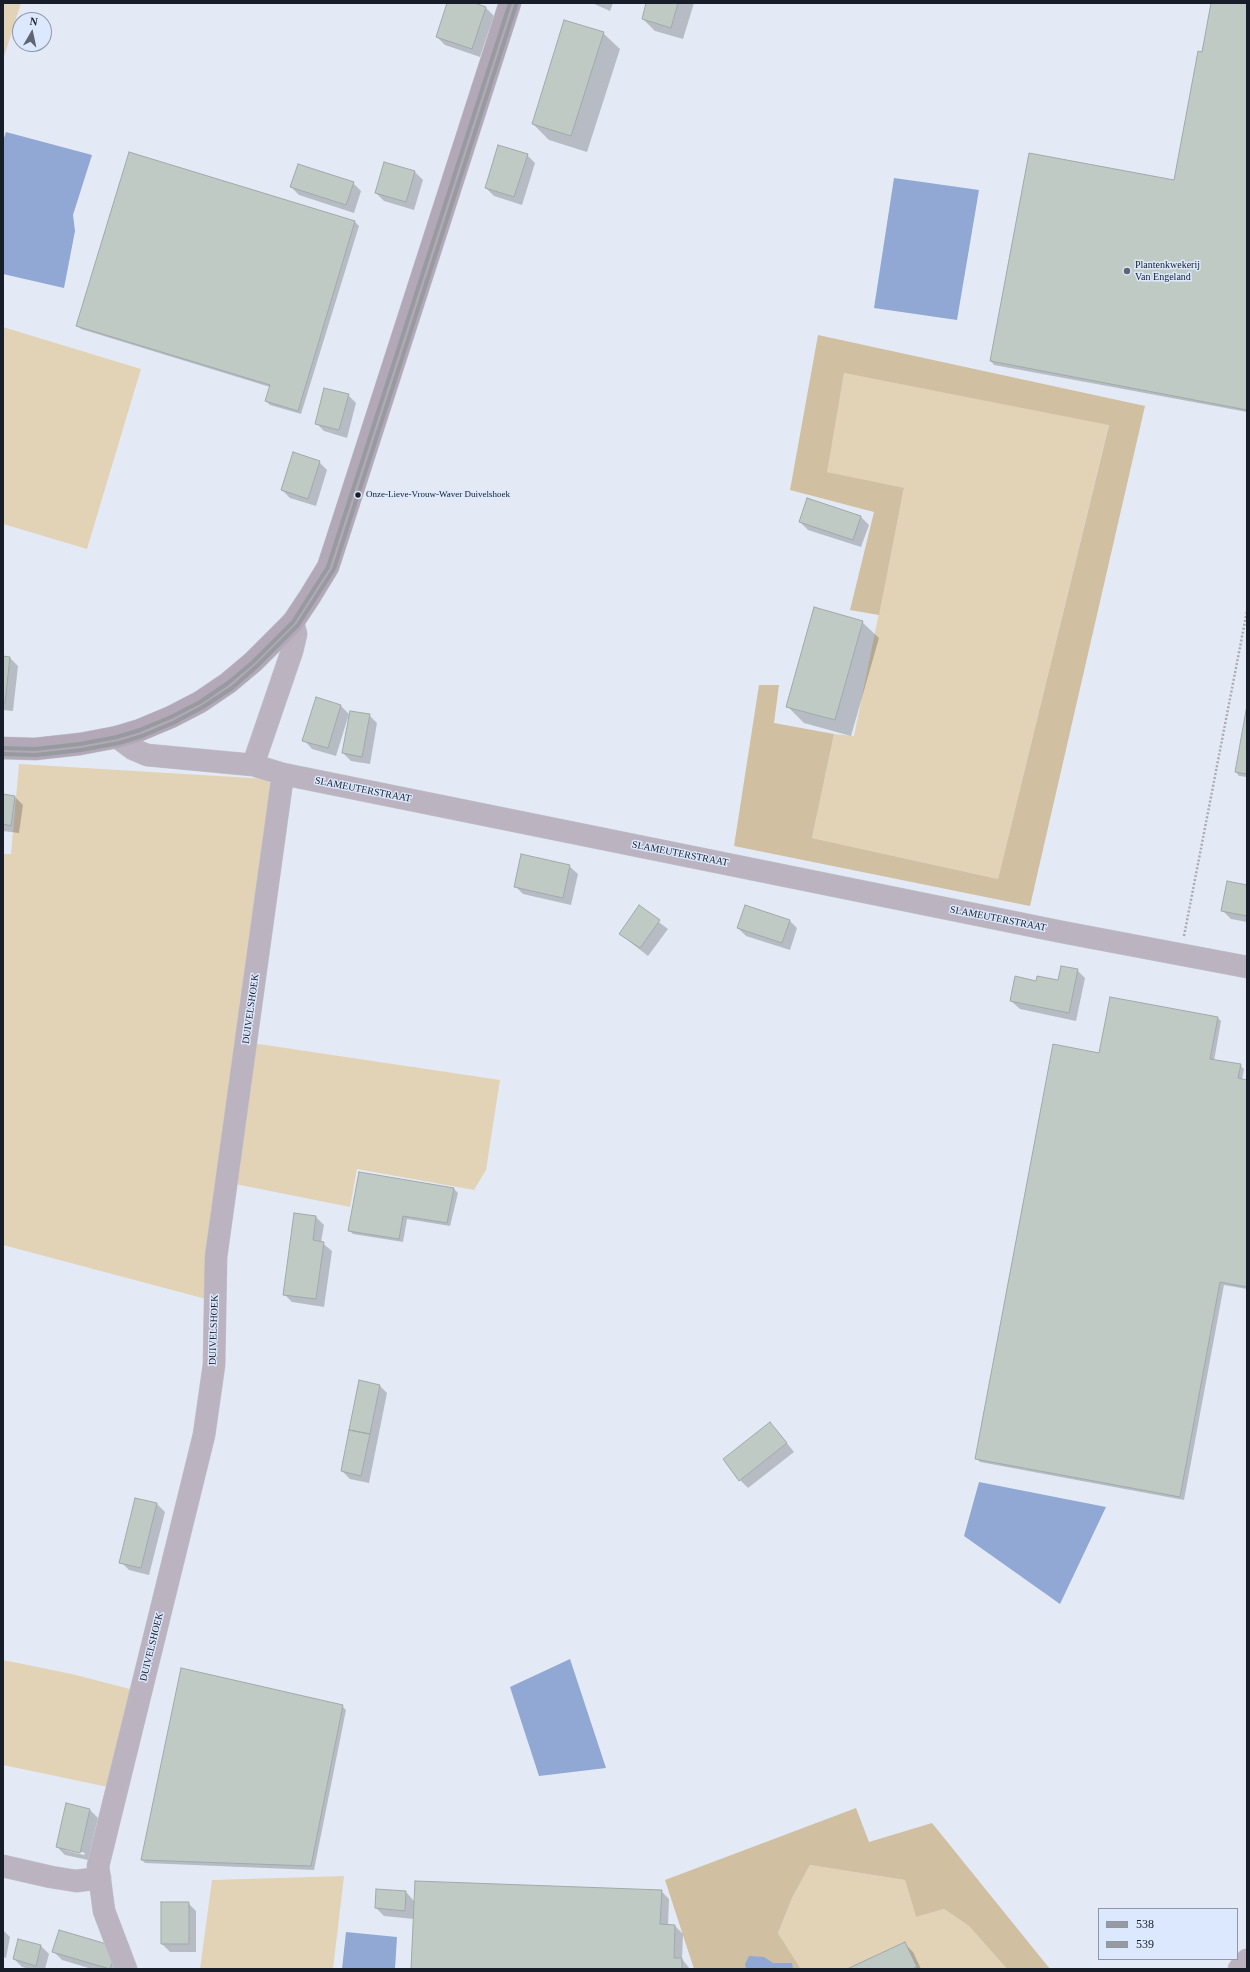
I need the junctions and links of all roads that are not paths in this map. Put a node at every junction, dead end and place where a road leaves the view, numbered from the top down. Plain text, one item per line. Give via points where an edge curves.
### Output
1 (510, 3) edge
2 (293, 622) junction
3 (117, 737) junction
4 (3, 748) edge
5 (254, 765) junction
6 (283, 774) junction
7 (1247, 967) edge
8 (3, 1866) edge
9 (100, 1878) junction
10 (1247, 1960) edge
11 (126, 1969) edge
12 (1239, 1969) edge

1 - 2 street via 328,567
2 - 3 street via 253,662 200,702 165,720
2 - 5 street via 296,634 292,651
3 - 4 street via 35,749
3 - 5 street, SLAMEUTERSTRAAT via 133,749 147,755
5 - 6 street, SLAMEUTERSTRAAT
6 - 7 street, SLAMEUTERSTRAAT
6 - 9 street, DUIVELSHOEK via 216,1257 214,1365 204,1435 98,1866
8 - 9 street via 76,1881
9 - 11 street, DUIVELSHOEK via 104,1911
10 - 12 street

